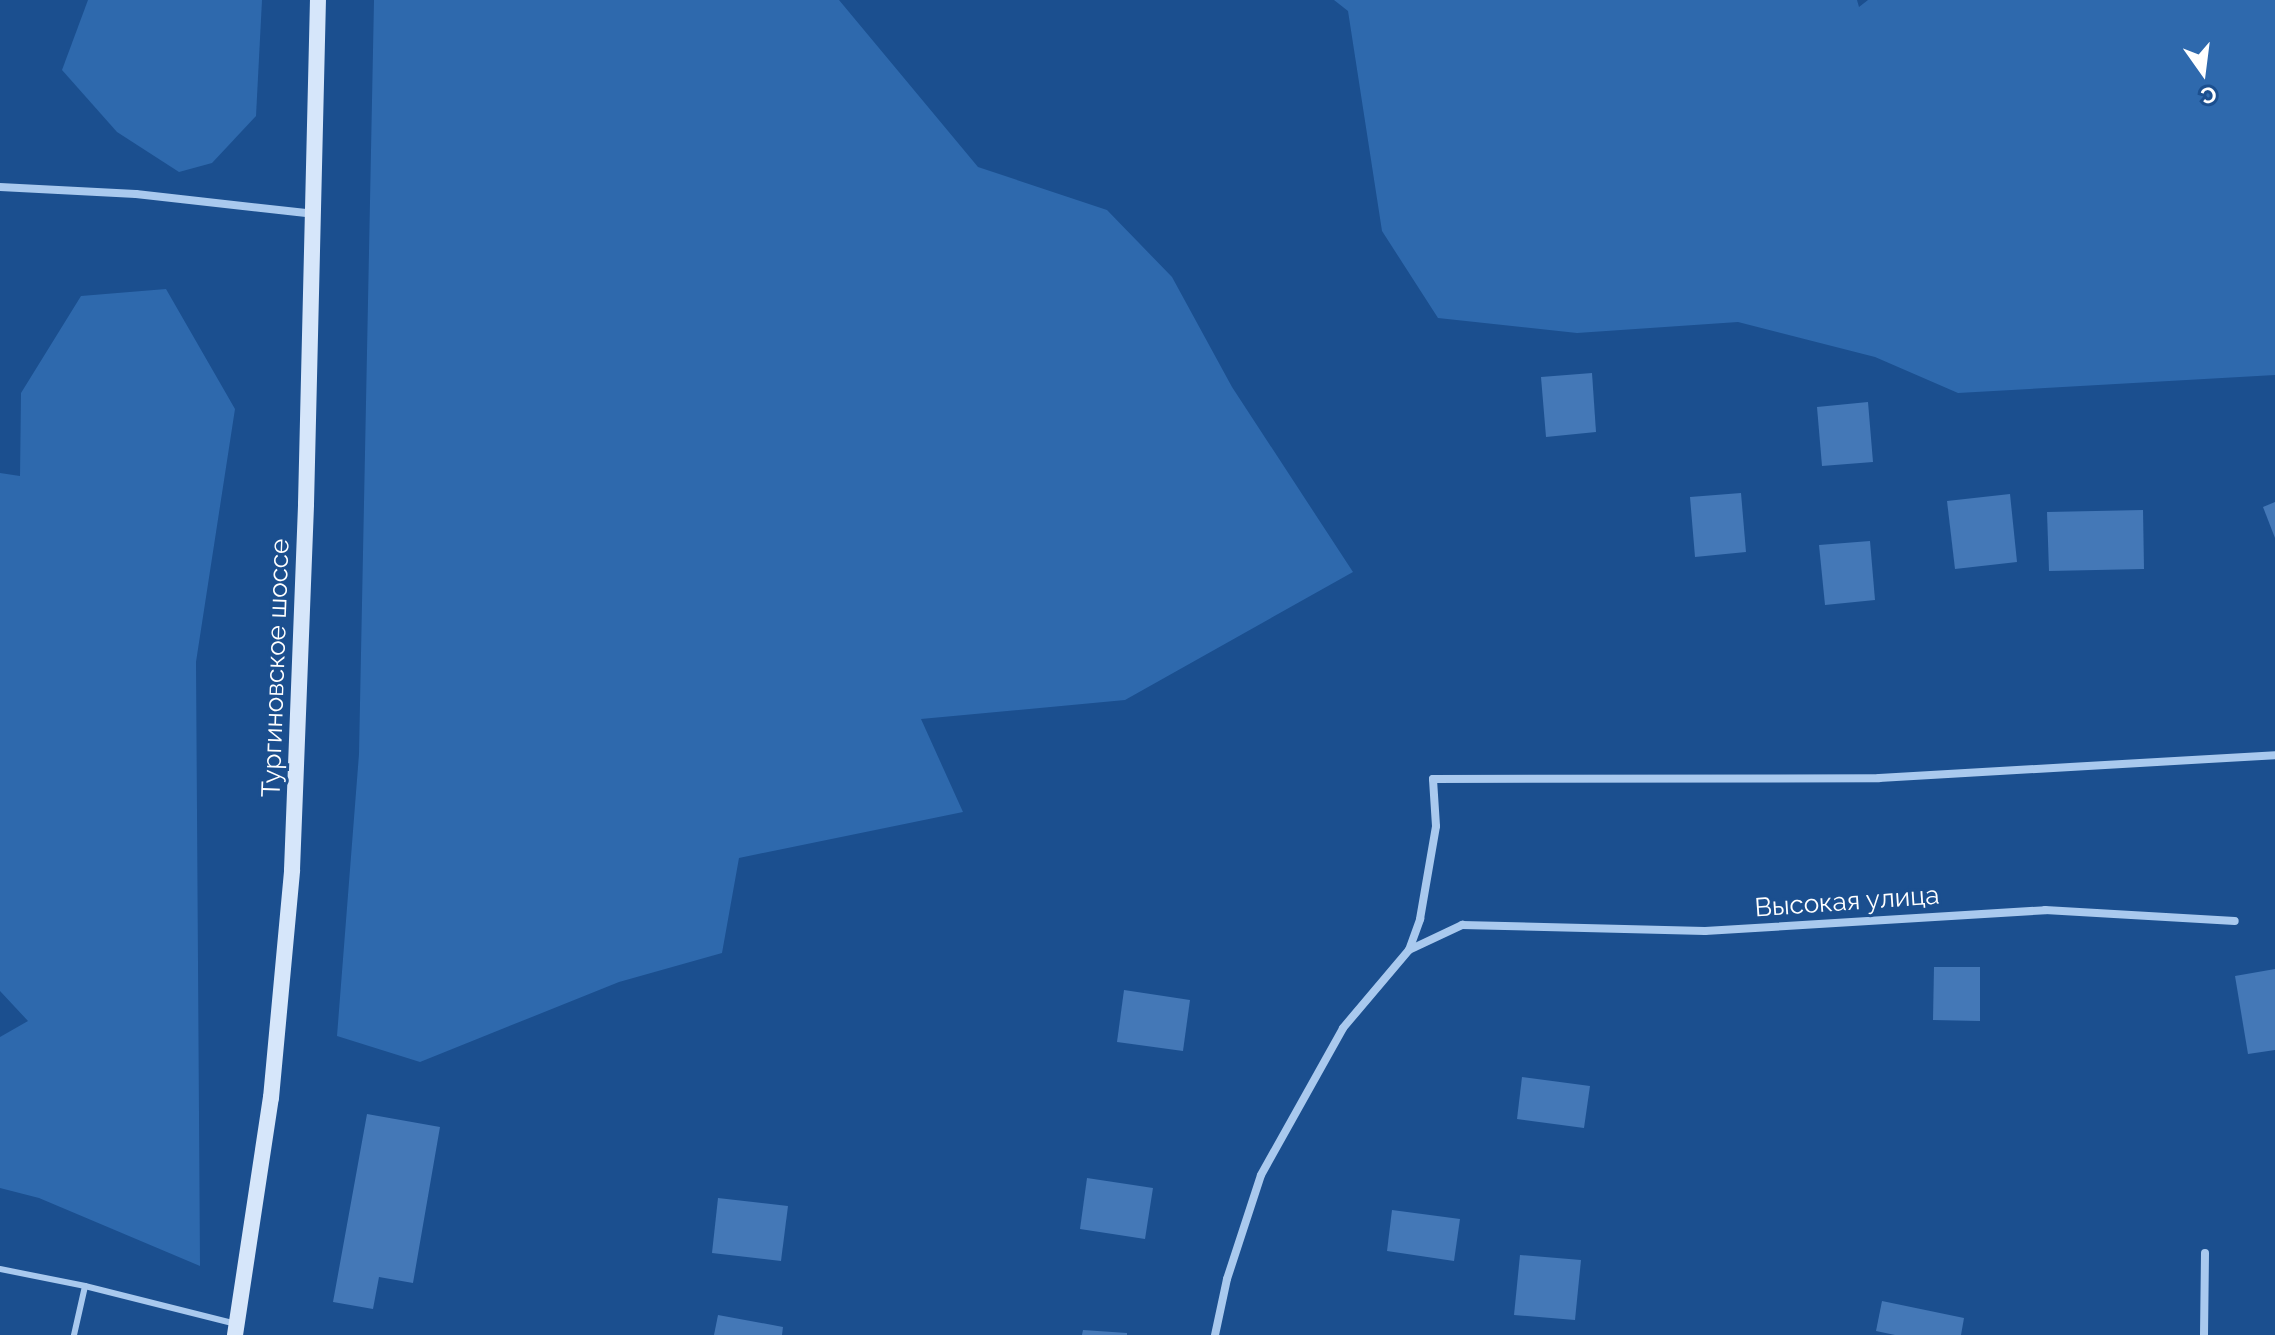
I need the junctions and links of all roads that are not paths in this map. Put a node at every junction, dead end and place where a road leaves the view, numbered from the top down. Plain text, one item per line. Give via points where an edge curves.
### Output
1 (318, 0) edge
2 (0, 187) edge
3 (314, 215) junction
4 (2275, 755) edge
5 (2235, 921) dead end
6 (1409, 950) junction
7 (2205, 1253) dead end
8 (0, 1269) edge
9 (85, 1286) junction
10 (236, 1330) edge
11 (74, 1335) edge
12 (1215, 1335) edge
13 (2204, 1335) edge

1 - 3 main road, Тургиновское шоссе
2 - 3 street via 136,194
3 - 10 main road, Тургиновское шоссе via 287,950
4 - 6 street via 1879,778 1433,779 1436,826 1420,919
5 - 6 street, Высокая улица via 2045,910 1705,931 1462,925
6 - 12 street via 1343,1028 1261,1175
7 - 13 street
8 - 9 lane
9 - 10 lane
9 - 11 lane

